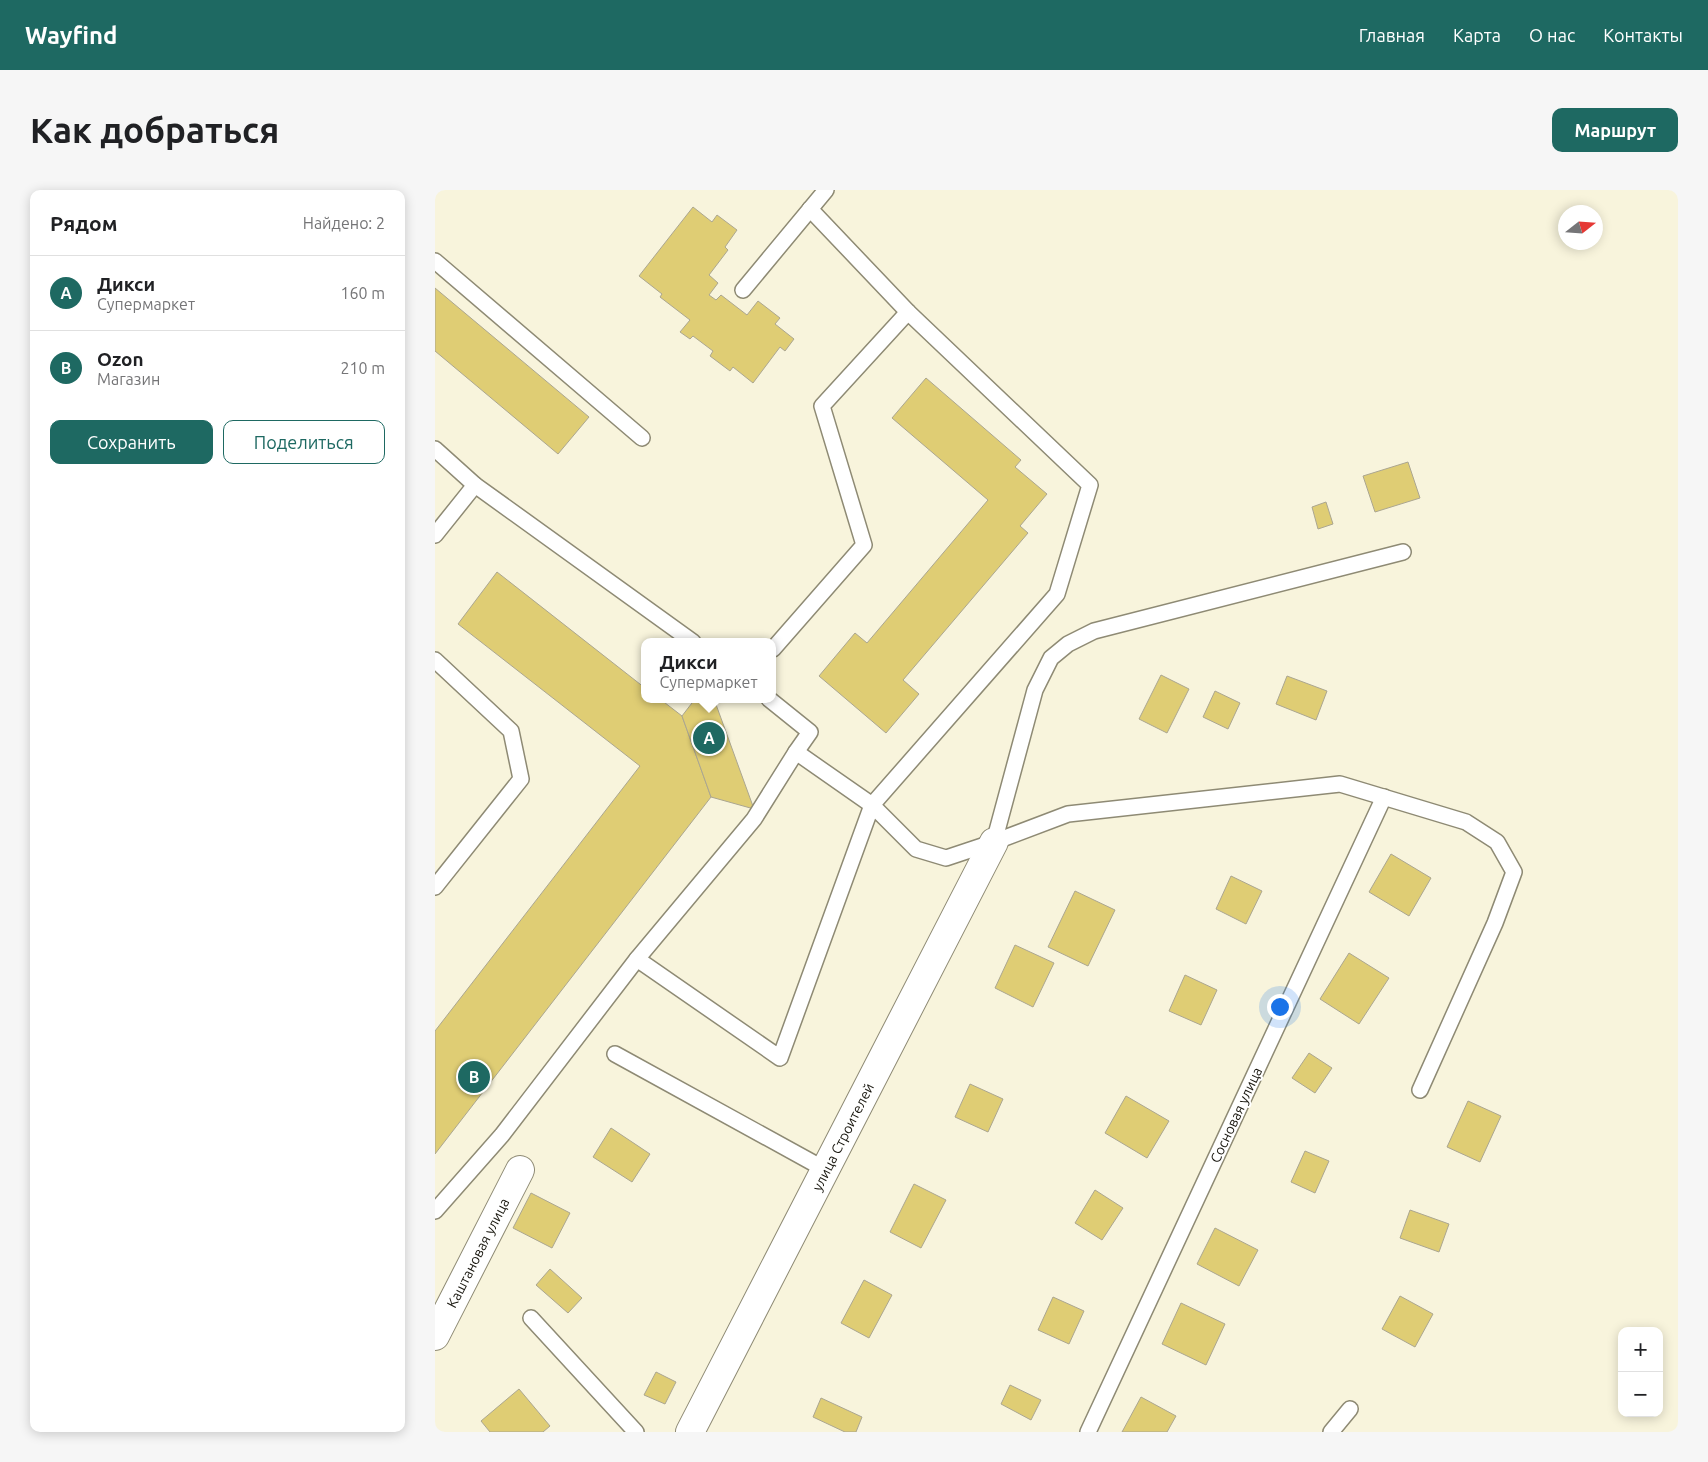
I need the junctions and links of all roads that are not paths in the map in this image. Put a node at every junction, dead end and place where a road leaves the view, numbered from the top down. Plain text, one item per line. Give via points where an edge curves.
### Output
1 (826, 190) edge
2 (810, 209) junction
3 (435, 261) edge
4 (743, 290) dead end
5 (908, 312) junction
6 (642, 438) dead end
7 (435, 449) edge
8 (475, 485) junction
9 (435, 535) edge
10 (1403, 552) dead end
11 (687, 638) edge
12 (776, 646) edge
13 (435, 660) edge
14 (774, 703) edge
15 (796, 752) junction
16 (1384, 797) junction
17 (873, 805) junction
18 (994, 842) junction
19 (435, 887) edge
20 (637, 959) junction
21 (615, 1054) dead end
22 (1421, 1090) dead end
23 (520, 1170) dead end
24 (826, 1170) junction
25 (435, 1211) edge
26 (531, 1318) dead end
27 (435, 1336) edge
28 (1350, 1409) dead end
29 (636, 1432) edge
30 (690, 1432) edge
31 (1088, 1432) edge
32 (1331, 1432) edge

1 - 2 lane
2 - 4 lane
2 - 5 lane
3 - 6 lane
5 - 12 lane via 822,406 863,545
5 - 17 lane via 1091,485 1057,594
7 - 8 lane
8 - 9 lane
8 - 11 lane
10 - 18 lane via 1094,631 1068,644 1051,658 1035,690
13 - 19 lane via 511,731 521,779
14 - 15 lane via 810,732
15 - 17 lane
15 - 20 lane via 754,819
16 - 18 lane via 1340,784 1068,814
16 - 22 lane via 1466,822 1497,842 1514,872 1495,923
16 - 31 lane, Сосновая улица
17 - 18 lane via 915,849 946,858
17 - 20 lane via 780,1058
18 - 24 street, улица Строителей
20 - 25 lane via 502,1135
21 - 24 lane
23 - 27 street, Каштановая улица
24 - 30 street, улица Строителей
26 - 29 lane
28 - 32 lane

